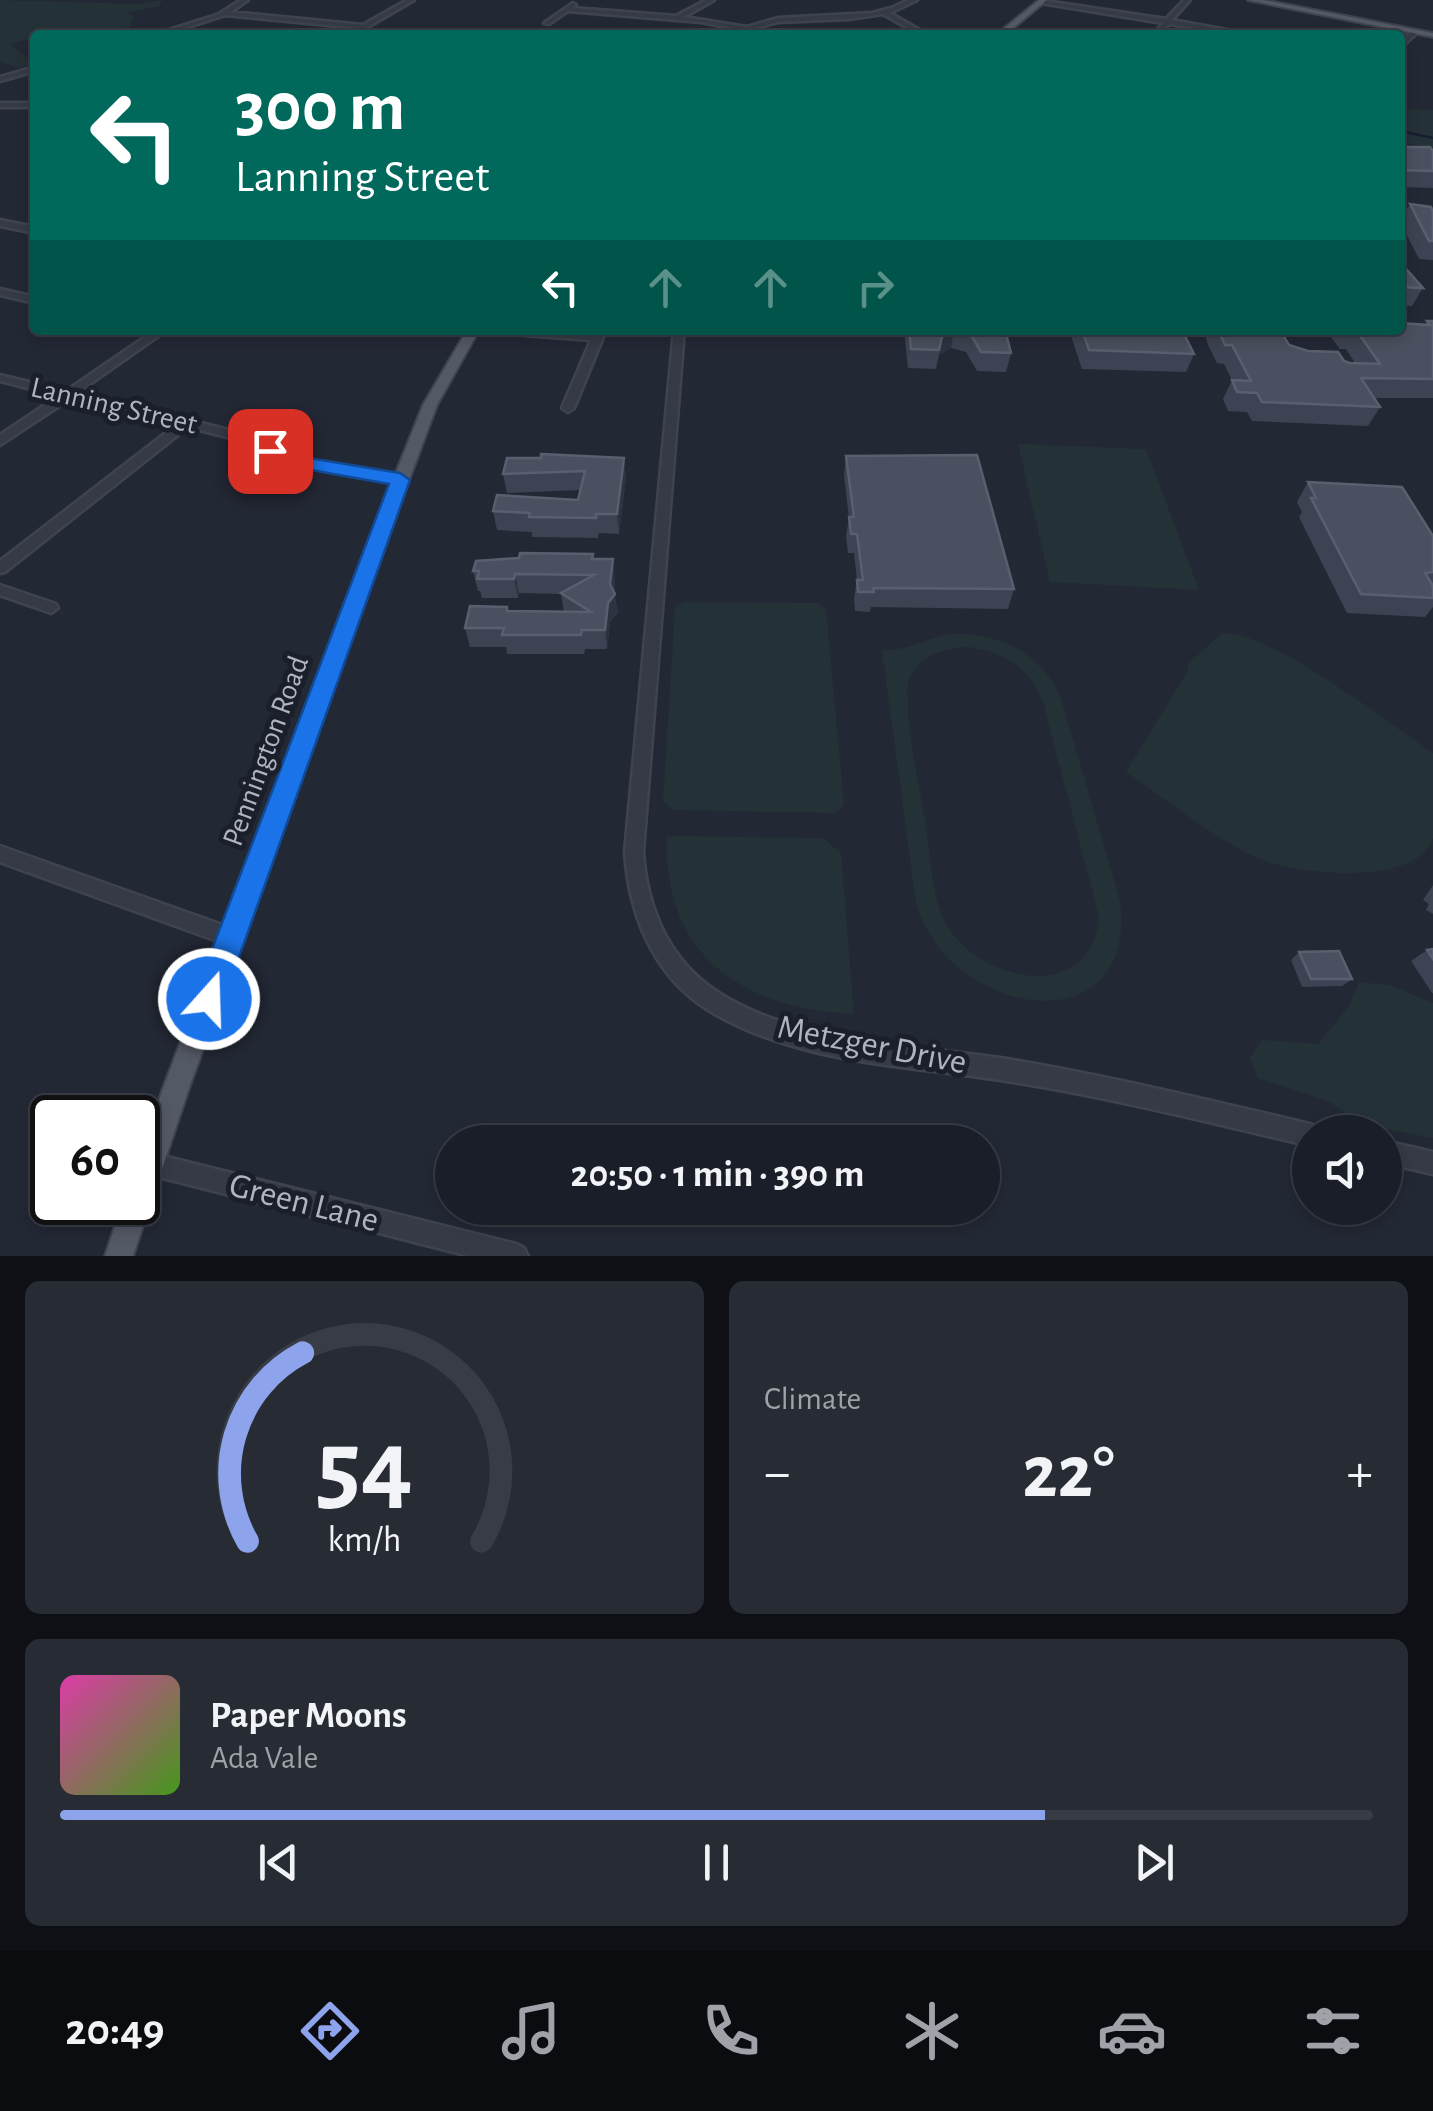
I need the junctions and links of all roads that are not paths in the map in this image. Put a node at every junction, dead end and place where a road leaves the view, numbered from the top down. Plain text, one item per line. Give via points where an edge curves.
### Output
1 (245, 0) edge
2 (411, 0) edge
3 (580, 0) edge
4 (711, 0) edge
5 (914, 0) edge
6 (1187, 0) edge
7 (1252, 0) edge
8 (1042, 1) edge
9 (567, 10) junction
10 (884, 12) junction
11 (226, 13) junction
12 (677, 18) junction
13 (1168, 22) junction
14 (547, 23) dead end
15 (364, 27) junction
16 (746, 29) joint
17 (172, 30) edge
18 (360, 30) edge
19 (916, 30) edge
20 (1006, 30) edge
21 (1161, 30) edge
22 (1219, 30) edge
23 (1404, 30) edge
24 (1405, 30) edge
25 (1414, 32) junction
26 (1433, 35) edge
27 (1405, 41) edge
28 (30, 70) edge
29 (0, 79) edge
30 (0, 106) edge
31 (30, 106) edge
32 (0, 223) edge
33 (30, 229) edge
34 (0, 292) edge
35 (30, 299) edge
36 (153, 335) edge
37 (470, 335) edge
38 (599, 335) edge
39 (678, 335) edge
40 (0, 378) edge
41 (66, 396) junction
42 (568, 408) dead end
43 (187, 422) junction
44 (0, 441) edge
45 (400, 480) junction
46 (0, 568) edge
47 (0, 590) edge
48 (51, 608) dead end
49 (0, 854) edge
50 (232, 938) junction
51 (1292, 1130) edge
52 (160, 1139) edge
53 (1402, 1156) edge
54 (1433, 1163) edge
55 (160, 1166) edge
56 (129, 1225) edge
57 (119, 1256) edge
58 (516, 1256) edge

1 - 11 street
2 - 15 street
3 - 9 street
4 - 12 street
5 - 10 street
6 - 13 street
7 - 23 main road
8 - 13 street
8 - 20 main road
9 - 12 street
9 - 14 street
10 - 16 street
10 - 19 street
11 - 15 street
11 - 17 street
12 - 16 street
13 - 21 street
13 - 22 street
15 - 18 street
24 - 25 main road
25 - 26 main road
25 - 27 street
28 - 29 street
30 - 31 street
32 - 33 street
34 - 35 street
36 - 41 street
37 - 45 main road, Pennington Road via 429,408
38 - 42 street
39 - 51 street, Metzger Drive via 634,852 639,900 658,945 709,998 778,1030 1016,1071
40 - 41 street, Lanning Street
41 - 43 street, Lanning Street
41 - 44 street
43 - 45 street, Lanning Street via 300,462
43 - 46 street
45 - 50 main road, Pennington Road
47 - 48 street
49 - 50 street
50 - 52 main road, Pennington Road
53 - 54 street
55 - 58 street, Green Lane
56 - 57 main road, Pennington Road

